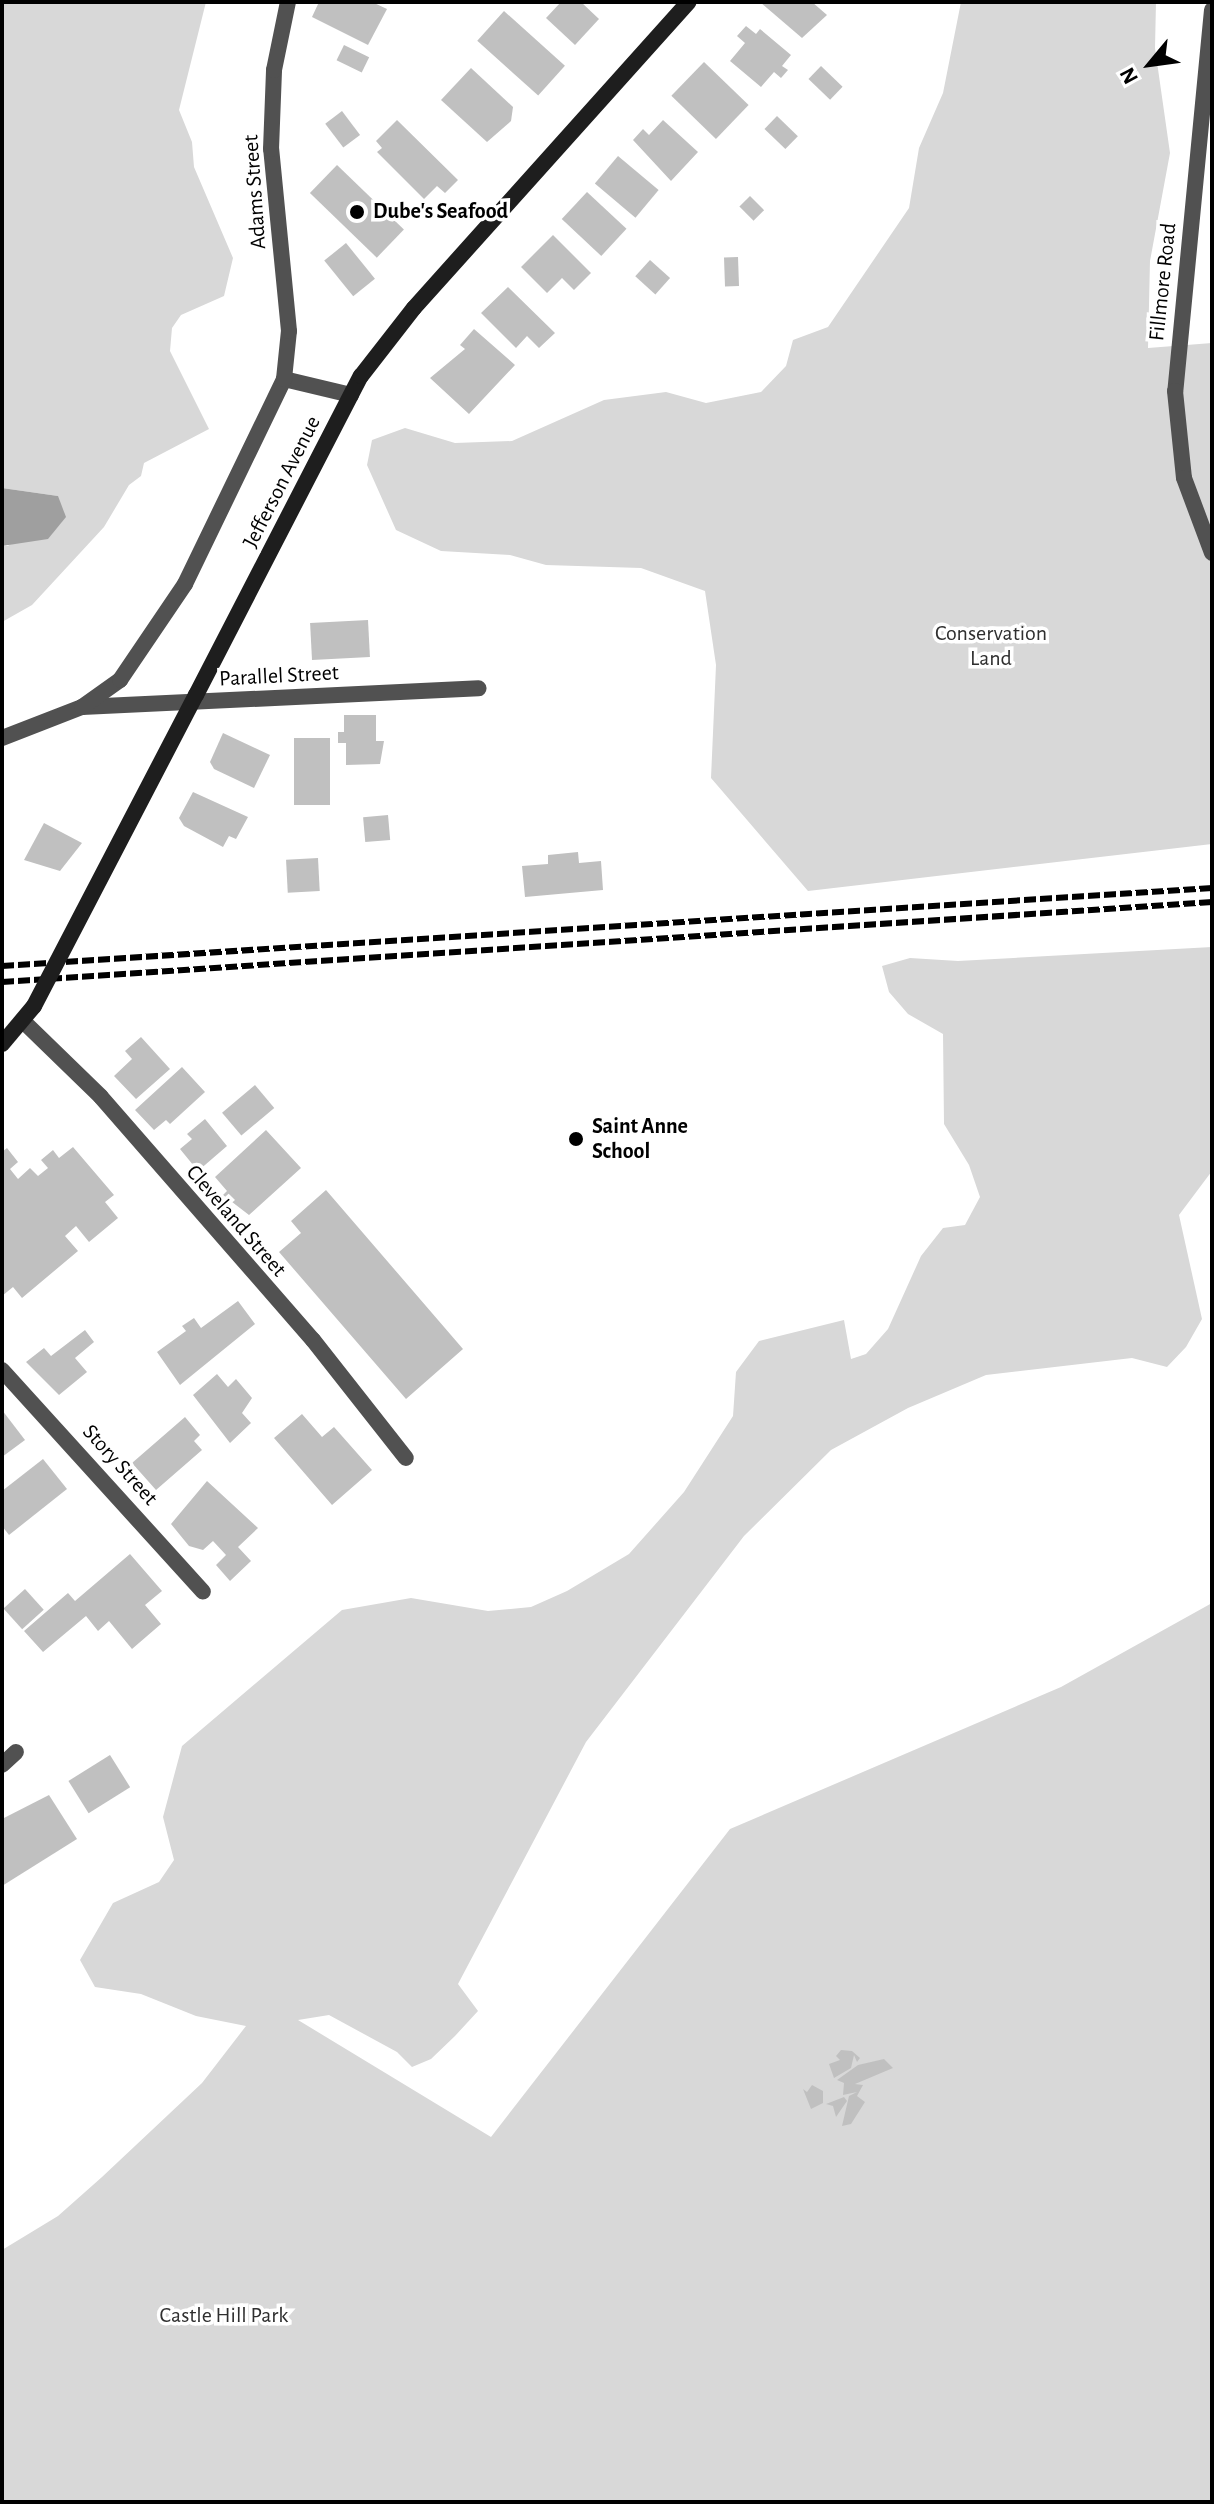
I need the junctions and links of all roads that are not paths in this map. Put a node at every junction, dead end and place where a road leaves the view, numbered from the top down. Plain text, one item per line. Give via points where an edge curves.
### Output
1 (288, 2) edge
2 (689, 2) edge
3 (1212, 10) edge
4 (284, 379) junction
5 (351, 395) junction
6 (1212, 553) edge
7 (479, 688) dead end
8 (82, 707) junction
9 (2, 738) edge
10 (24, 1022) junction
11 (2, 1044) edge
12 (2, 1370) edge
13 (406, 1458) dead end
14 (203, 1592) dead end
15 (16, 1752) dead end
16 (2, 1765) edge

1 - 4 street, Adams Street via 274,70 271,149 289,331
2 - 5 main road, Jefferson Avenue via 414,308
3 - 6 street, Fillmore Road via 1175,391 1184,478
4 - 5 street
4 - 8 street, Parallel Street via 185,584 120,680
5 - 10 main road, Jefferson Avenue, bridge
7 - 8 street, Parallel Street
8 - 9 street, Parallel Street
10 - 11 main road, Jefferson Avenue
10 - 13 street, Cleveland Street via 101,1097 313,1340
12 - 14 street, Story Street
15 - 16 street

